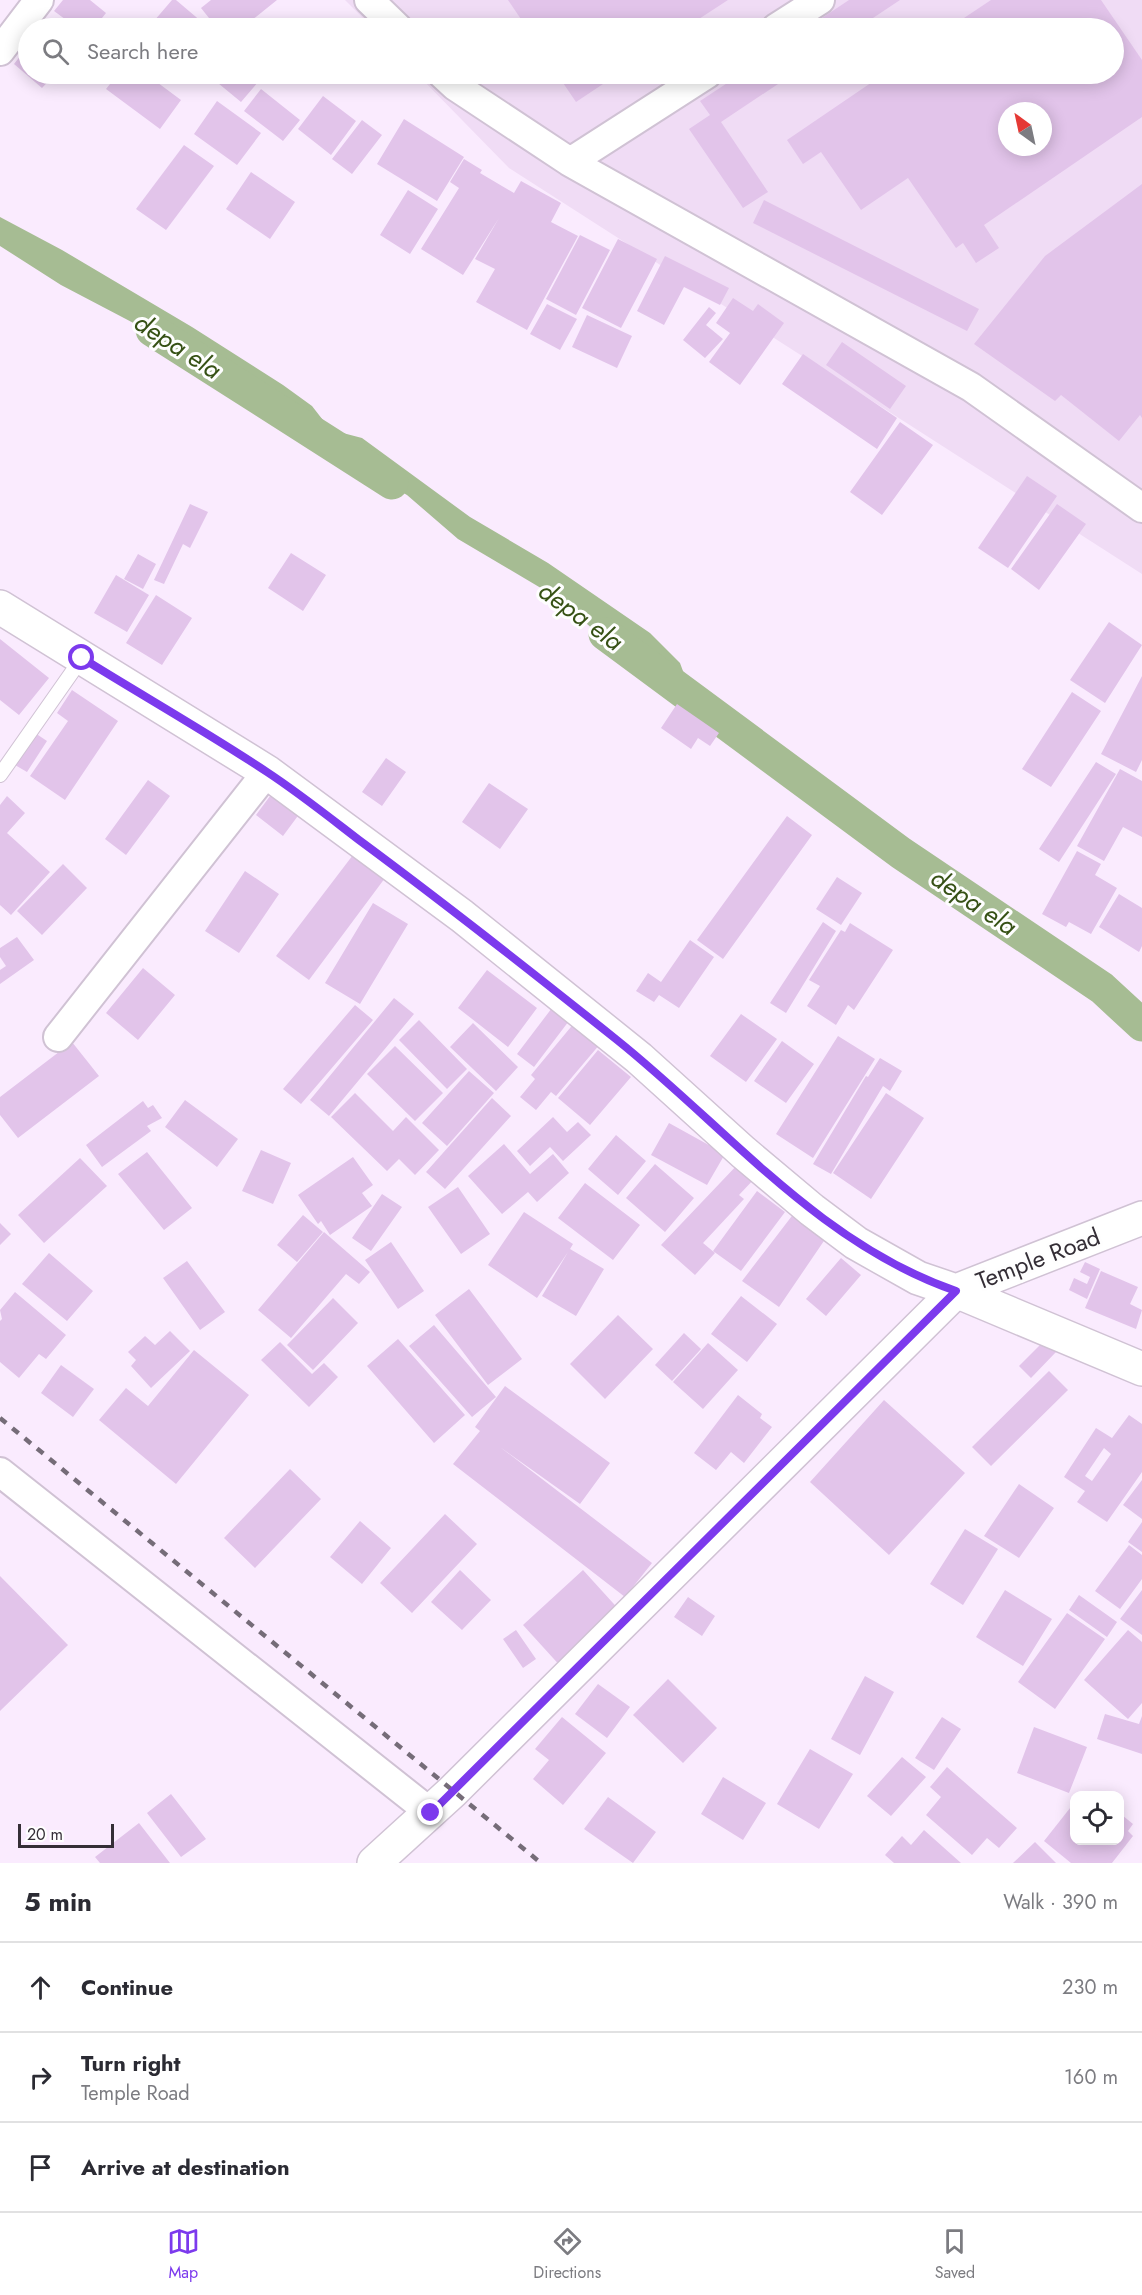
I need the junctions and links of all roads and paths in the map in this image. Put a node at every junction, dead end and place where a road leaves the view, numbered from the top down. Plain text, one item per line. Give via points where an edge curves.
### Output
1 (39, 0) edge
2 (369, 0) edge
3 (820, 0) edge
4 (25, 18) edge
5 (388, 18) edge
6 (792, 18) edge
7 (18, 27) edge
8 (0, 51) edge
9 (453, 84) edge
10 (691, 84) edge
11 (570, 162) junction
12 (1142, 508) edge
13 (0, 607) edge
14 (82, 658) junction
15 (267, 772) junction
16 (0, 775) edge
17 (58, 1037) dead end
18 (1142, 1218) edge
19 (956, 1291) junction
20 (1142, 1369) edge
21 (0, 1472) edge
22 (431, 1813) junction
23 (374, 1863) edge

1 - 4 street
2 - 5 street
3 - 6 street
7 - 8 street
9 - 11 street
10 - 11 street
11 - 12 street via 971,387
13 - 14 street
14 - 15 street
14 - 16 lane
15 - 17 street
15 - 19 street via 462,916 639,1058 812,1210 883,1260
18 - 19 street, Temple Road
19 - 20 street
19 - 22 street, Temple Road
21 - 22 street
22 - 23 street, Temple Road

